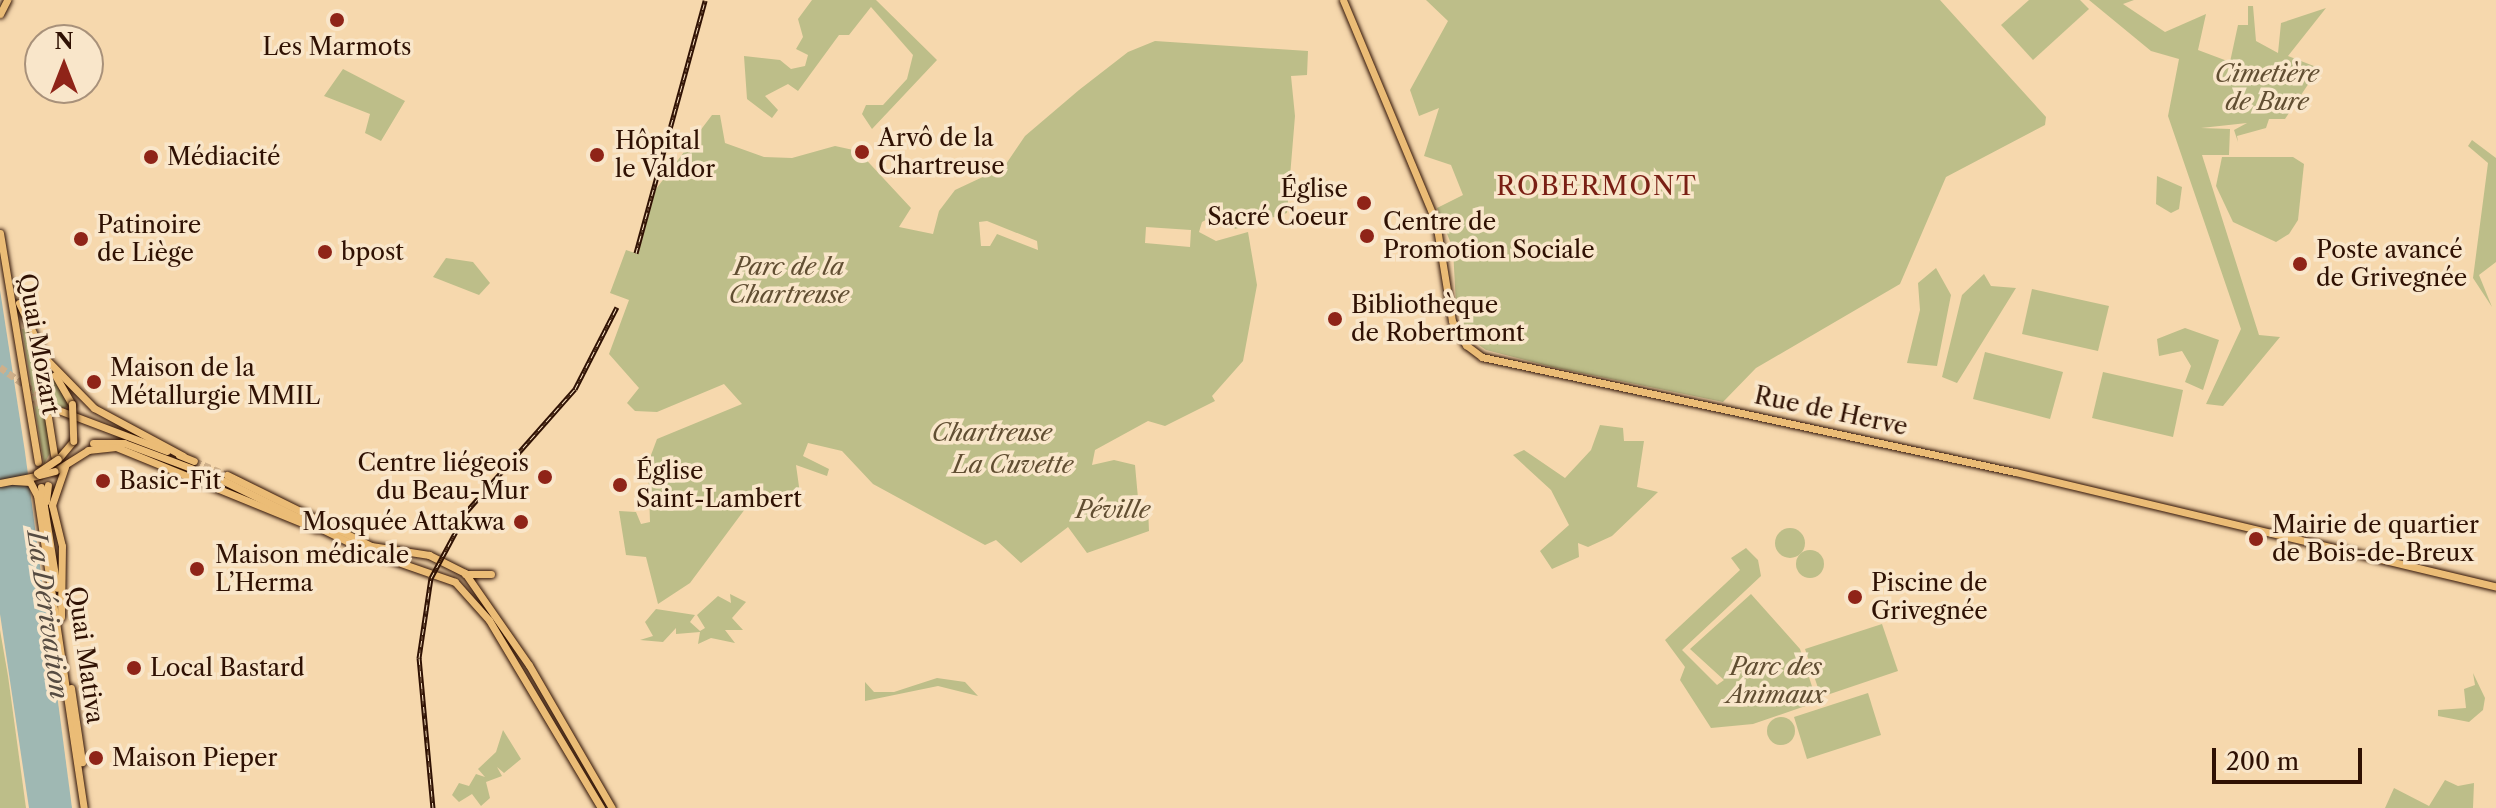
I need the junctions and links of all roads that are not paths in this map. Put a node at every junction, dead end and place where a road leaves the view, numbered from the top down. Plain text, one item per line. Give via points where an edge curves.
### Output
1 (7, 0) edge
2 (1343, 0) edge
3 (0, 14) edge
4 (0, 233) edge
5 (14, 294) junction
6 (45, 358) junction
7 (61, 411) tunnel mouth
8 (48, 417) tunnel mouth
9 (183, 456) junction
10 (38, 462) tunnel mouth
11 (68, 462) junction
12 (56, 463) junction
13 (34, 476) junction
14 (0, 483) edge
15 (45, 486) tunnel mouth
16 (342, 537) junction
17 (465, 573) junction
18 (491, 574) dead end
19 (2496, 587) edge
20 (61, 617) junction
21 (86, 808) edge
22 (601, 808) edge
23 (612, 808) edge

1 - 3 main road
2 - 19 main road, Rue de Herve via 1436,222 1452,321 1466,345 1482,357 2015,472
4 - 5 main road, Quai Mozart
5 - 6 main road
5 - 10 main road, Quai Mozart
6 - 9 main road via 94,408
6 - 12 main road, bridge via 72,404 73,441
7 - 9 main road
8 - 12 main road
9 - 12 main road via 193,464 110,440 83,447
11 - 12 main road
11 - 16 main road via 97,447 126,449
11 - 20 main road via 52,505 62,546
12 - 13 main road, bridge
13 - 14 main road
13 - 21 main road, Quai Mativa
15 - 20 main road, Quai Mativa
16 - 17 main road via 226,478 376,548 429,555
16 - 22 main road via 383,558 426,568 455,582 483,612
17 - 18 main road
17 - 23 main road via 574,738
20 - 21 main road, Quai Mativa

